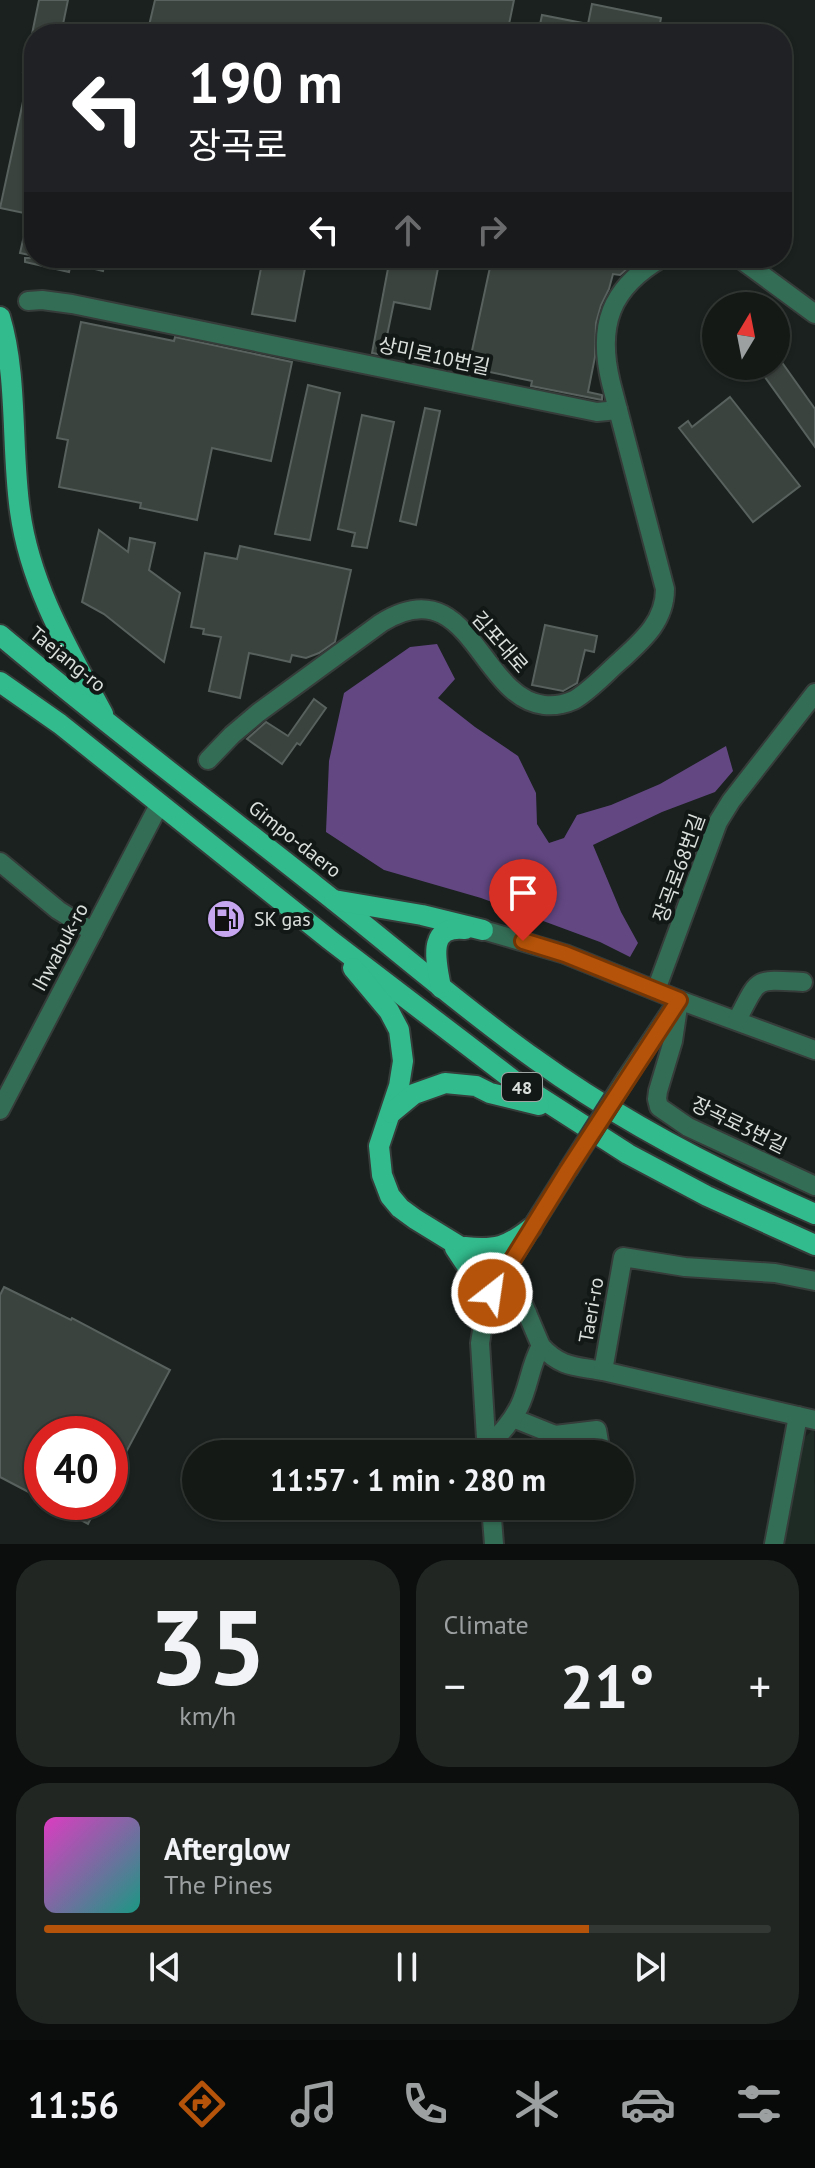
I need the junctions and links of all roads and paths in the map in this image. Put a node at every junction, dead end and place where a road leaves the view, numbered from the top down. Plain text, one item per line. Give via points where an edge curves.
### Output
1 (649, 268) edge
2 (753, 268) edge
3 (28, 301) dead end
4 (815, 314) edge
5 (0, 317) edge
6 (618, 410) junction
7 (0, 635) edge
8 (0, 668) edge
9 (0, 682) edge
10 (815, 693) edge
11 (107, 721) junction
12 (60, 724) junction
13 (208, 760) dead end
14 (159, 805) junction
15 (0, 862) edge
16 (334, 900) junction
17 (483, 930) junction
18 (93, 932) junction
19 (330, 940) junction
20 (803, 982) dead end
21 (441, 988) junction
22 (656, 990) junction
23 (679, 1000) junction
24 (737, 1020) junction
25 (815, 1050) edge
26 (555, 1109) junction
27 (0, 1110) edge
28 (391, 1113) junction
29 (815, 1186) edge
30 (815, 1214) edge
31 (531, 1228) junction
32 (454, 1243) junction
33 (815, 1245) edge
34 (503, 1273) junction
35 (815, 1281) edge
36 (527, 1313) junction
37 (484, 1318) junction
38 (541, 1346) junction
39 (603, 1371) junction
40 (513, 1418) junction
41 (806, 1418) edge
42 (486, 1440) edge
43 (496, 1440) edge
44 (599, 1440) edge
45 (492, 1520) edge
46 (494, 1544) edge
47 (774, 1544) edge

1 - 6 street via 626,285 608,319 605,360
2 - 4 street
3 - 6 street, 상미로10번길 via 72,304 597,412
5 - 11 main road, Gimpo-daero via 27,547 50,613
6 - 13 street, 김포대로 via 665,601 659,619 636,646 573,700 550,705 525,700 458,625 431,611 407,611 381,623 258,713
7 - 11 main road, Taejang-ro / 48
8 - 12 main road, 48
9 - 12 main road
10 - 22 street, 장곡로68번길 via 718,822
11 - 16 main road, Gimpo-daero / 48
12 - 14 main road, 48
14 - 18 street, Ihwabuk-ro
14 - 19 main road, 48
15 - 18 street
16 - 17 main road
16 - 21 main road, Gimpo-daero / 48
17 - 21 main road via 457,928 441,936 435,955
17 - 22 street via 565,954
18 - 27 street, Ihwabuk-ro
19 - 26 main road, 48
19 - 28 main road via 399,1030 403,1061
20 - 24 street via 758,983
21 - 30 main road, Gimpo-daero / 48 via 601,1103 715,1168
22 - 23 street
23 - 24 street
23 - 29 street, 장곡로3번길 via 659,1107 688,1127
23 - 31 street, bridge
24 - 25 street
26 - 28 main road via 476,1086 445,1083 414,1094
26 - 33 main road, 48 via 707,1196
28 - 32 main road via 379,1146 390,1196
31 - 32 main road via 498,1248
31 - 34 street
32 - 34 main road
32 - 37 main road via 473,1273
34 - 36 street
34 - 37 street
35 - 39 street, Taeri-ro via 623,1257
36 - 37 street via 504,1308
36 - 38 street
37 - 42 street via 480,1343
38 - 39 street, Taeri-ro via 555,1360
38 - 40 street
39 - 41 street
40 - 43 street
40 - 44 street via 555,1435 597,1430
41 - 47 street
45 - 46 street

